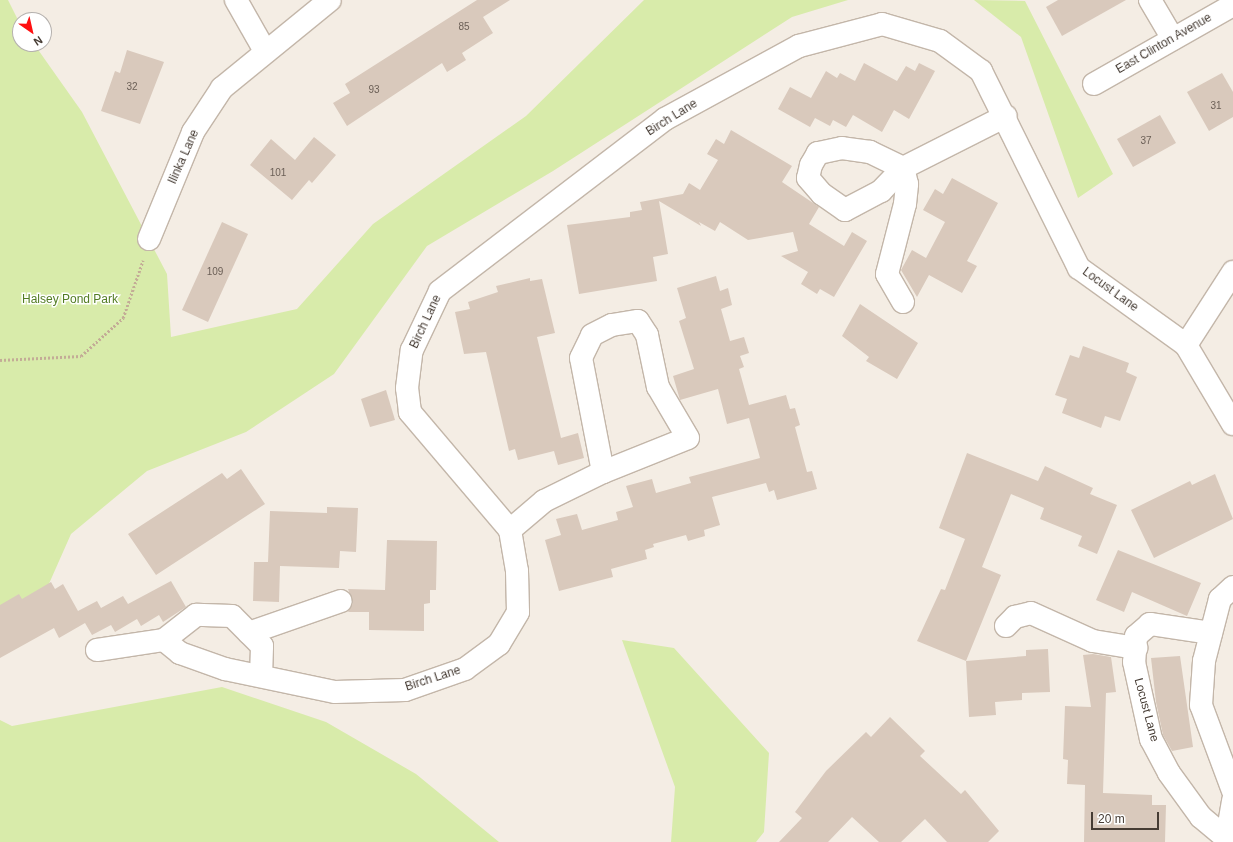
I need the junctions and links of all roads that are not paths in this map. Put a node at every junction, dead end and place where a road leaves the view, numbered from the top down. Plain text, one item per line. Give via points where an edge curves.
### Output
1 (236, 0) edge
2 (330, 0) edge
3 (1150, 0) edge
4 (1233, 5) edge
5 (1173, 39) junction
6 (265, 51) junction
7 (981, 71) joint
8 (1094, 84) dead end
9 (1006, 116) junction
10 (149, 239) road end
11 (1233, 272) edge
12 (903, 302) dead end
13 (1186, 345) junction
14 (1233, 424) edge
15 (603, 472) junction
16 (510, 530) junction
17 (1233, 587) edge
18 (341, 601) dead end
19 (1006, 626) dead end
20 (248, 633) junction
21 (1211, 633) junction
22 (164, 640) junction
23 (1136, 648) junction
24 (97, 650) dead end
25 (261, 676) junction
26 (1233, 791) edge
27 (1233, 801) edge
28 (1227, 841) edge

1 - 6 street
2 - 6 street, Ilinka Lane
3 - 5 street
4 - 5 street, East Clinton Avenue
5 - 8 street, East Clinton Avenue
6 - 10 street, Ilinka Lane via 222,88 193,132
7 - 9 street, Locust Lane
7 - 16 street, Birch Lane via 940,41 882,24 799,46 665,119 440,291 412,350 407,388 410,412
9 - 12 street via 903,168 907,184 905,204 887,274
9 - 13 street, Locust Lane via 1079,268
11 - 13 street
13 - 14 street, Locust Lane
15 - 15 street via 688,438 658,387 647,335 638,321 612,325 592,335 580,358
15 - 16 street via 544,501
16 - 25 street, Birch Lane via 517,571 518,612 499,644 465,669 405,690 335,692
17 - 21 street via 1220,599
18 - 20 street
19 - 23 street via 1015,617 1031,613 1093,641
20 - 22 street via 232,616 196,615
20 - 25 street via 262,646
21 - 23 street, Locust Lane via 1150,624 1136,636
21 - 26 street via 1204,661 1200,704
22 - 24 street
22 - 25 street, Birch Lane via 180,653
23 - 28 street, Locust Lane via 1134,662 1151,738 1169,774 1201,817
27 - 28 street, Locust Lane

